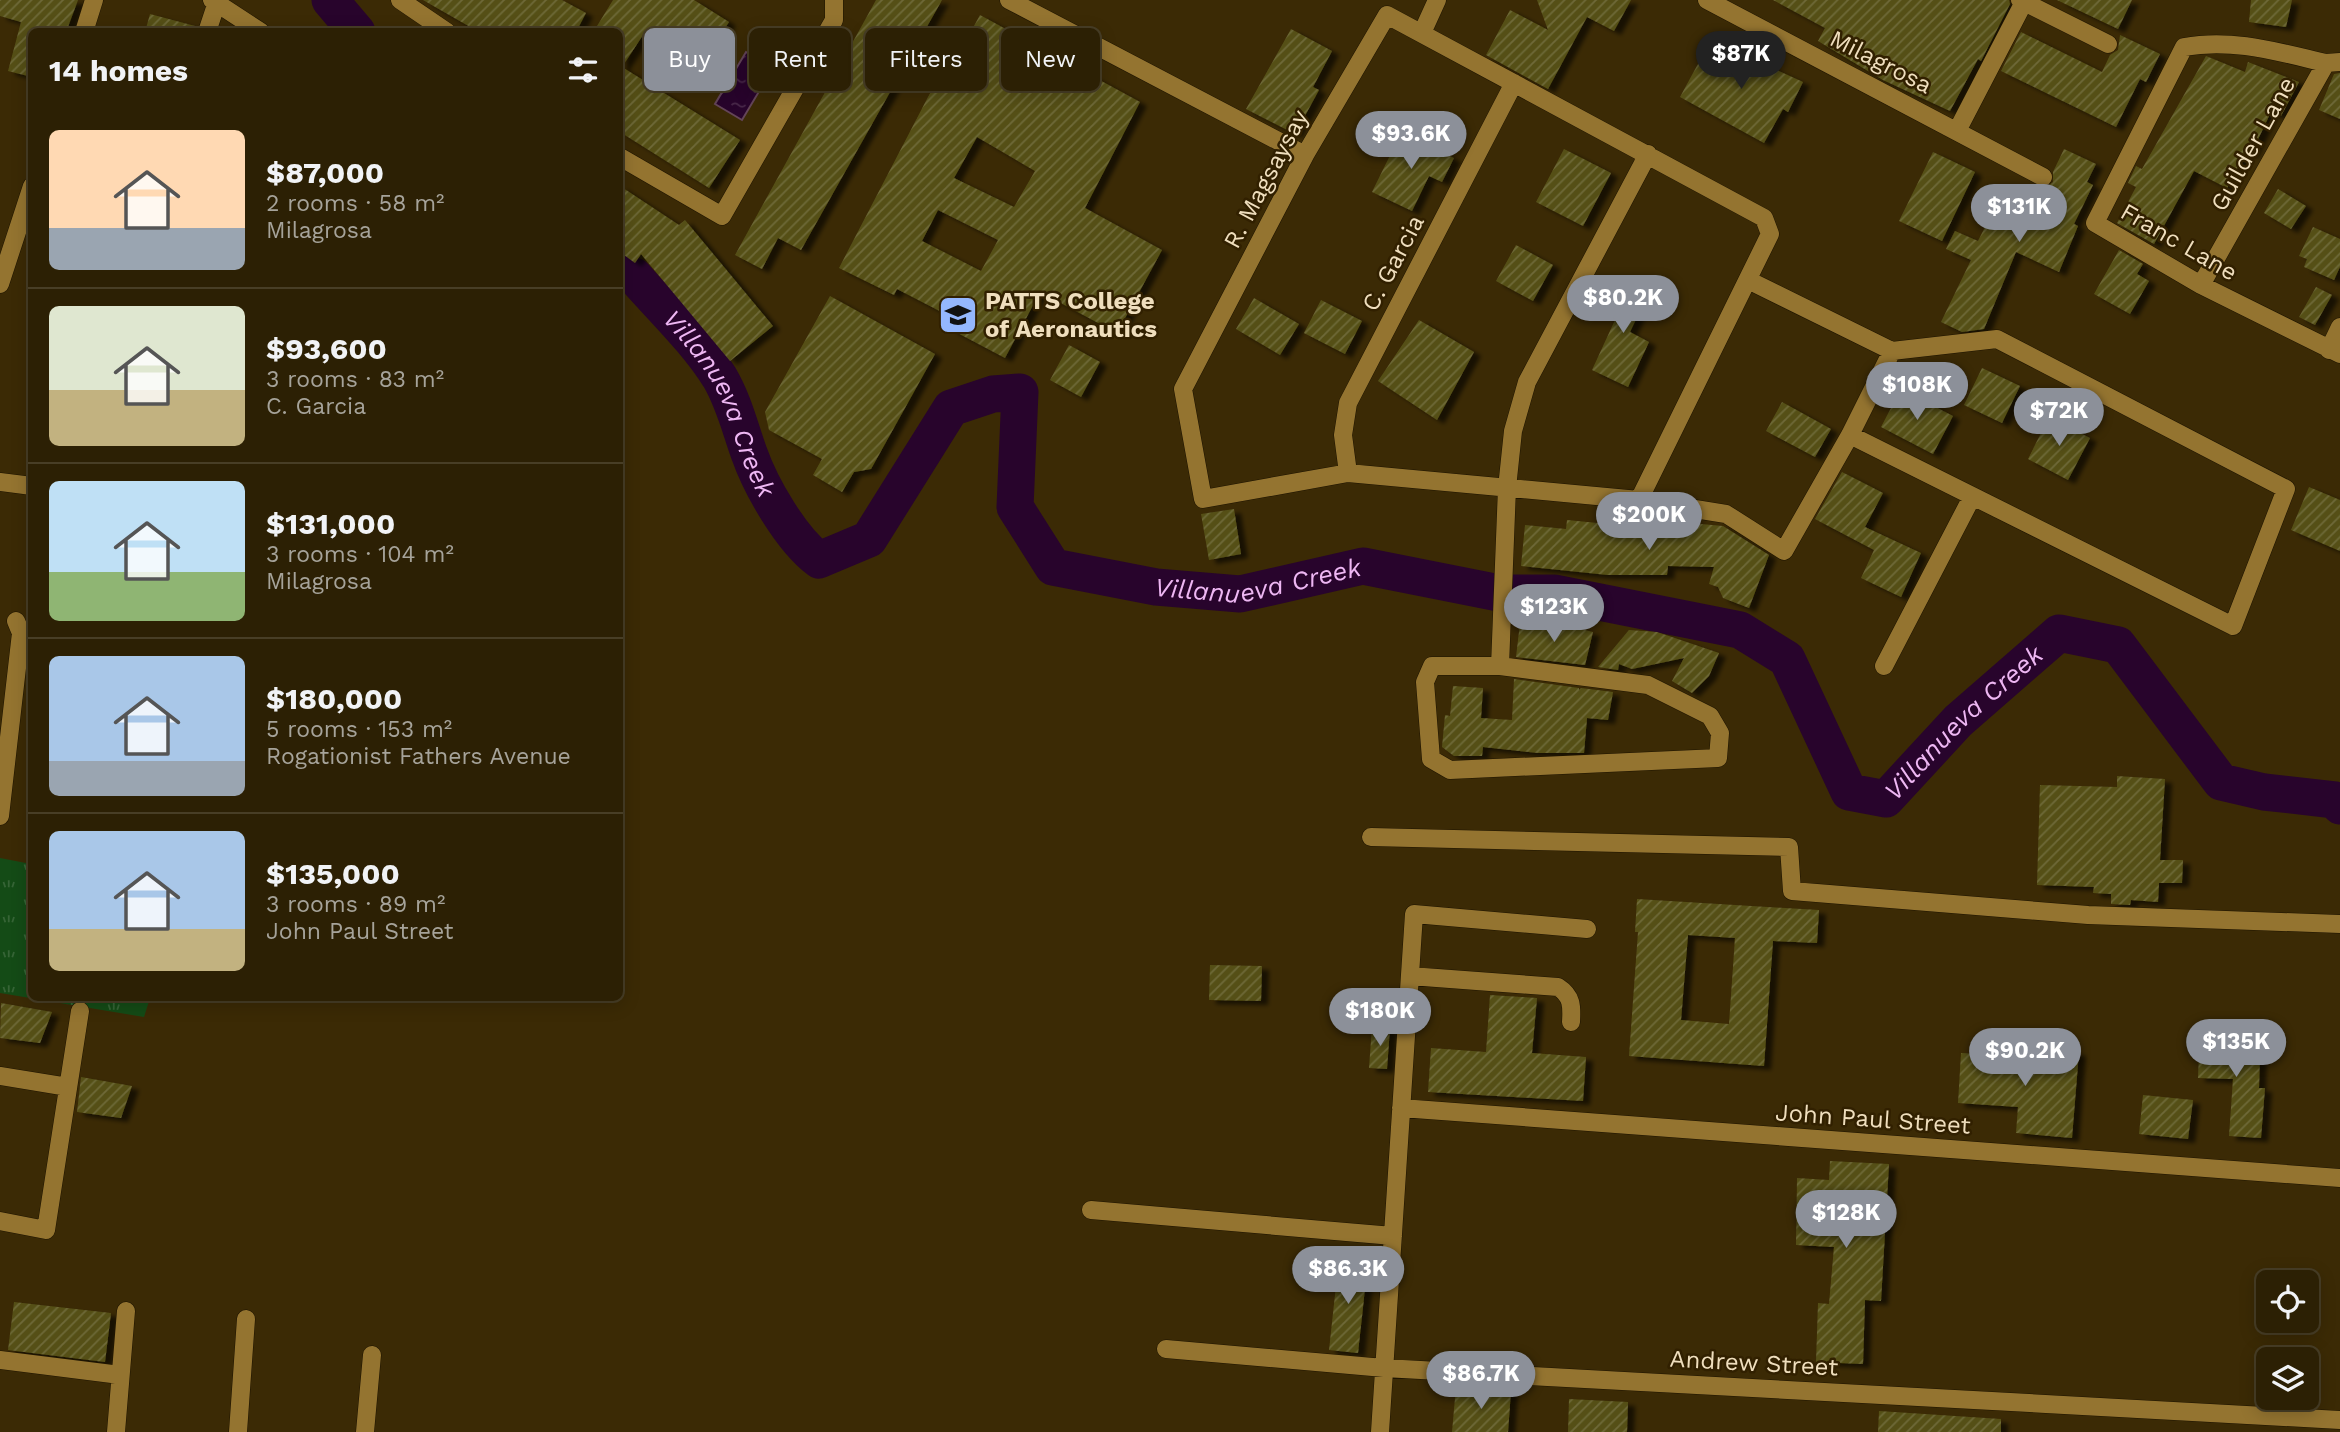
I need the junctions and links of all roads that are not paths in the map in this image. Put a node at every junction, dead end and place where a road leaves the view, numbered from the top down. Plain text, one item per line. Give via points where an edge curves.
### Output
1 (94, 0) edge
2 (400, 0) edge
3 (834, 0) edge
4 (1009, 0) edge
5 (1437, 0) edge
6 (1707, 0) edge
7 (214, 1) edge
8 (2022, 1) edge
9 (84, 28) edge
10 (208, 28) edge
11 (255, 28) edge
12 (441, 28) edge
13 (1422, 33) junction
14 (2108, 44) dead end
15 (2333, 62) edge
16 (1514, 83) junction
17 (1958, 129) junction
18 (1647, 154) junction
19 (1305, 155) junction
20 (623, 159) edge
21 (2043, 177) dead end
22 (28, 198) edge
23 (1750, 281) junction
24 (0, 285) edge
25 (2201, 285) junction
26 (2340, 327) edge
27 (1892, 351) junction
28 (2335, 352) edge
29 (1850, 435) junction
30 (1348, 473) junction
31 (0, 482) edge
32 (28, 486) edge
33 (1507, 488) junction
34 (1972, 497) junction
35 (1639, 500) junction
36 (16, 621) dead end
37 (1500, 666) junction
38 (1884, 666) dead end
39 (4, 760) edge
40 (1, 816) edge
41 (1371, 837) dead end
42 (2340, 924) edge
43 (1587, 929) dead end
44 (1410, 976) junction
45 (80, 1011) dead end
46 (1571, 1022) dead end
47 (0, 1076) edge
48 (68, 1087) junction
49 (1401, 1108) junction
50 (2340, 1178) edge
51 (1091, 1210) dead end
52 (0, 1222) edge
53 (1393, 1236) junction
54 (126, 1311) dead end
55 (246, 1319) dead end
56 (1166, 1349) dead end
57 (372, 1355) dead end
58 (0, 1360) edge
59 (1384, 1368) junction
60 (120, 1375) junction
61 (2340, 1420) edge
62 (116, 1432) edge
63 (238, 1432) edge
64 (365, 1432) edge
65 (1380, 1432) edge

1 - 9 street
2 - 12 street
3 - 20 street via 834,20 722,216
4 - 19 street
5 - 13 street
6 - 17 street, Milagrosa
7 - 10 street
7 - 11 street
8 - 14 street
8 - 17 street
13 - 16 street, R. Magsaysay
13 - 19 street, R. Magsaysay via 1387,15
15 - 25 street, Guilder Lane
15 - 25 street, Franc Lane via 2240,44 2184,47 2095,223
16 - 18 street, R. Magsaysay
16 - 30 street, C. Garcia via 1348,403 1343,435
17 - 21 street, Milagrosa
18 - 23 street, R. Magsaysay via 1764,218 1770,234
18 - 33 street via 1527,382 1513,430
19 - 30 street, R. Magsaysay via 1183,388 1203,499
22 - 24 street
23 - 27 street
23 - 35 street, R. Magsaysay
25 - 28 street, Franc Lane
26 - 28 street
27 - 29 street
27 - 34 street via 1997,339 2286,489 2233,626
29 - 34 street
29 - 35 street, R. Magsaysay via 1784,551 1726,514
30 - 33 street, R. Magsaysay
31 - 32 street
33 - 35 street, R. Magsaysay
33 - 37 street
34 - 38 street
36 - 39 street via 21,633
37 - 37 street via 1648,685 1710,716 1720,733 1718,758 1440,766 1432,759 1427,673 1432,666
39 - 40 street
41 - 42 street via 1789,847 1792,891 2088,915
43 - 44 street via 1414,914
44 - 46 street via 1558,987 1572,1003
44 - 49 street
45 - 48 street
47 - 48 street
48 - 52 street via 46,1230
49 - 50 street, John Paul Street
49 - 53 street
51 - 53 street
53 - 59 street
54 - 60 street
55 - 63 street
56 - 59 street, Andrew Street
57 - 64 street
58 - 60 street
59 - 61 street, Andrew Street
59 - 65 street
60 - 62 street

